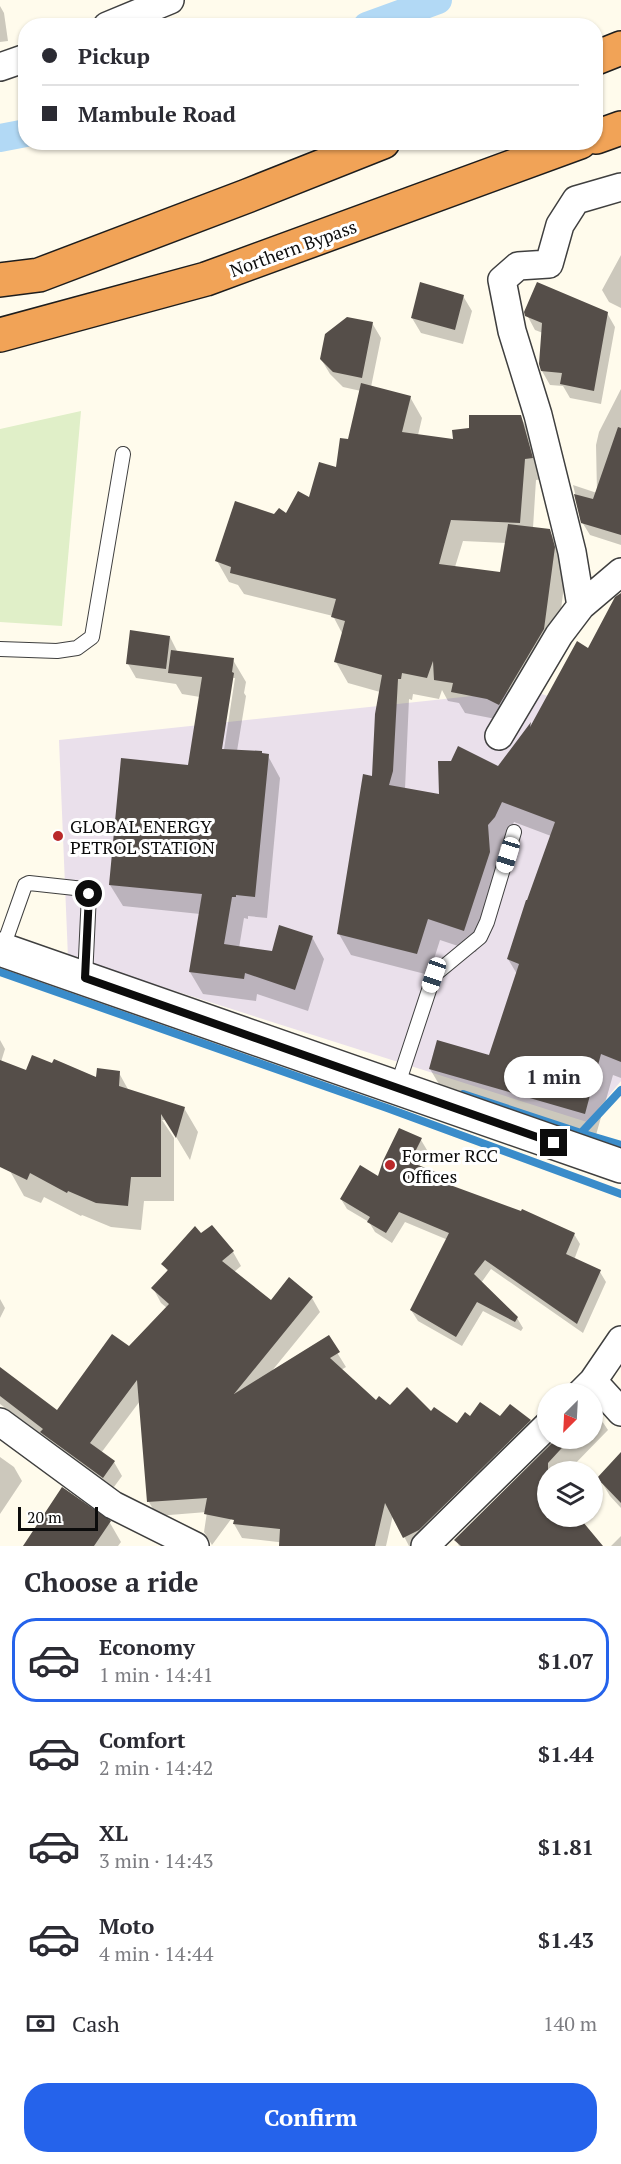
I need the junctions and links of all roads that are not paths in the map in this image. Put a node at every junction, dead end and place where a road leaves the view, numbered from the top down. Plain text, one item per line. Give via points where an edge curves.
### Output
1 (170, 0) edge
2 (126, 18) edge
3 (621, 48) edge
4 (603, 55) edge
5 (18, 61) edge
6 (0, 67) edge
7 (621, 128) edge
8 (603, 134) edge
9 (362, 150) edge
10 (558, 150) edge
11 (621, 187) edge
12 (0, 280) edge
13 (0, 335) edge
14 (123, 454) dead end
15 (621, 572) edge
16 (581, 606) junction
17 (0, 649) edge
18 (500, 736) dead end
19 (514, 832) dead end
20 (1, 949) edge
21 (85, 978) junction
22 (397, 1087) junction
23 (621, 1166) edge
24 (621, 1340) edge
25 (589, 1383) edge
26 (603, 1399) edge
27 (621, 1412) edge
28 (0, 1422) edge
29 (537, 1436) edge
30 (195, 1546) edge
31 (425, 1546) edge

1 - 2 street
3 - 4 highway
5 - 6 street
7 - 8 highway
9 - 12 highway via 39,275
10 - 13 highway, Northern Bypass via 207,279
11 - 16 street via 576,200 560,225 549,264 518,266 502,280 512,331 569,540
14 - 17 lane via 92,637 77,648 57,651
15 - 16 street
16 - 18 street via 559,635
19 - 22 lane via 480,937 434,975
20 - 21 street
20 - 21 lane via 25,885 84,889 89,894
21 - 22 street
22 - 23 street
24 - 25 street
26 - 27 street
28 - 30 street via 113,1505
29 - 31 street

